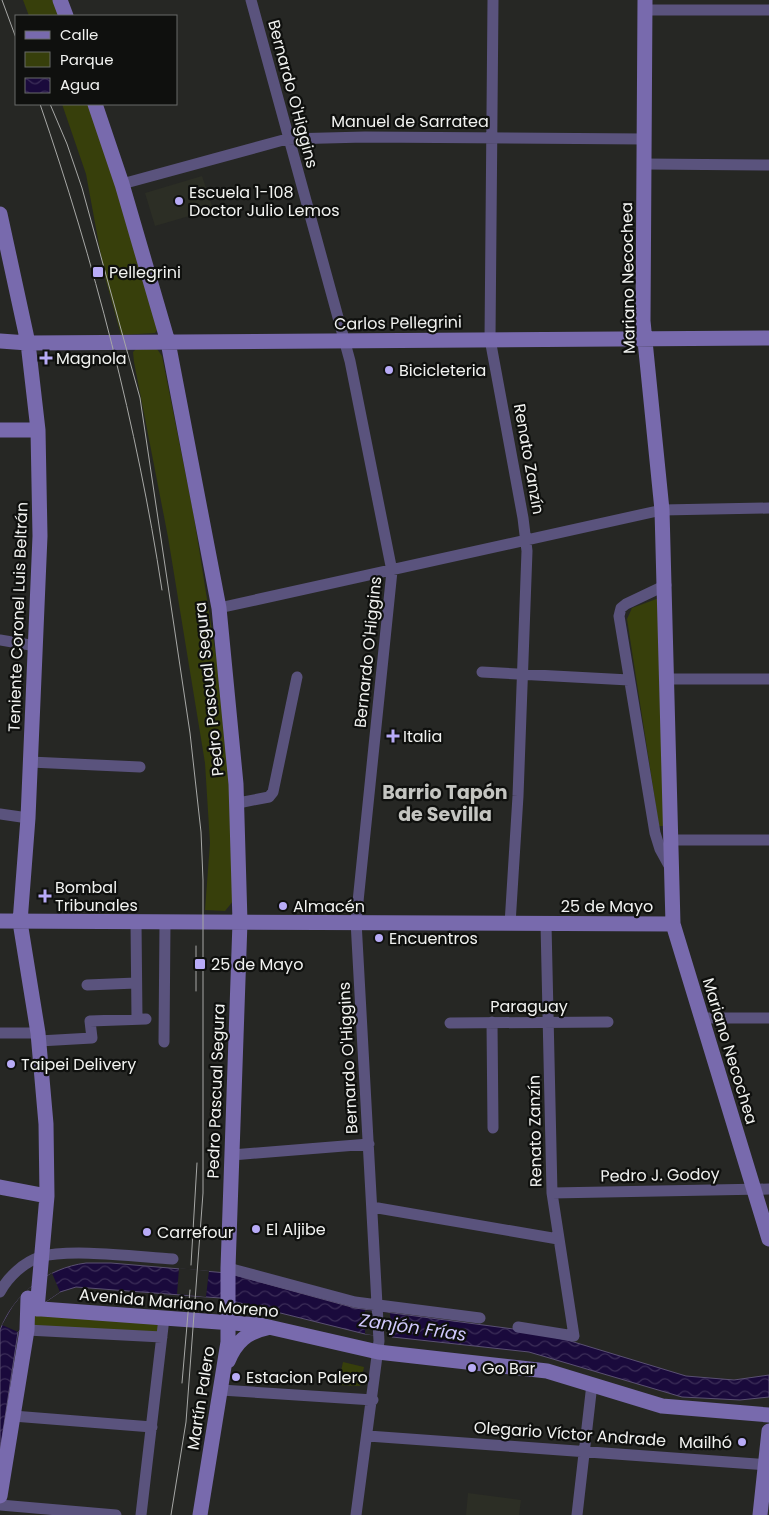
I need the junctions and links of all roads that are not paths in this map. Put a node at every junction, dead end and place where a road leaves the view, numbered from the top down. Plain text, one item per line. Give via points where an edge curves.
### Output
1 (60, 0) edge
2 (251, 0) edge
3 (493, 0) edge
4 (645, 5) edge
5 (769, 10) edge
6 (66, 15) edge
7 (94, 105) edge
8 (492, 137) junction
9 (288, 139) junction
10 (645, 139) junction
11 (645, 164) junction
12 (769, 165) edge
13 (122, 184) junction
14 (0, 214) edge
15 (769, 338) edge
16 (490, 339) junction
17 (644, 340) junction
18 (0, 341) edge
19 (344, 341) junction
20 (168, 342) junction
21 (28, 343) junction
22 (0, 430) edge
23 (38, 430) junction
24 (769, 508) edge
25 (662, 510) junction
26 (526, 541) junction
27 (392, 571) junction
28 (666, 585) junction
29 (219, 608) junction
30 (0, 640) edge
31 (36, 646) junction
32 (482, 672) dead end
33 (523, 674) junction
34 (297, 677) dead end
35 (668, 679) junction
36 (769, 679) edge
37 (629, 680) junction
38 (30, 762) junction
39 (140, 767) dead end
40 (238, 803) junction
41 (0, 814) edge
42 (28, 818) junction
43 (671, 840) junction
44 (769, 840) edge
45 (672, 872) junction
46 (0, 922) edge
47 (20, 922) junction
48 (136, 922) junction
49 (164, 922) junction
50 (240, 922) junction
51 (356, 922) junction
52 (510, 924) junction
53 (546, 924) junction
54 (673, 924) junction
55 (136, 983) junction
56 (87, 985) dead end
57 (702, 1018) junction
58 (769, 1018) edge
59 (492, 1022) junction
60 (550, 1022) junction
61 (608, 1022) dead end
62 (450, 1023) dead end
63 (0, 1033) edge
64 (38, 1037) junction
65 (164, 1042) dead end
66 (493, 1128) dead end
67 (369, 1144) junction
68 (232, 1155) junction
69 (0, 1187) edge
70 (769, 1189) edge
71 (753, 1190) junction
72 (552, 1193) junction
73 (42, 1195) junction
74 (372, 1207) junction
75 (558, 1239) junction
76 (769, 1239) edge
77 (36, 1259) junction
78 (173, 1259) dead end
79 (228, 1282) junction
80 (0, 1292) edge
81 (32, 1308) junction
82 (378, 1314) junction
83 (164, 1318) junction
84 (480, 1318) dead end
85 (229, 1322) junction
86 (518, 1326) dead end
87 (272, 1327) junction
88 (27, 1330) junction
89 (162, 1337) junction
90 (379, 1344) junction
91 (224, 1369) junction
92 (592, 1384) junction
93 (221, 1390) junction
94 (373, 1400) junction
95 (769, 1415) edge
96 (13, 1416) junction
97 (152, 1427) junction
98 (769, 1431) edge
99 (368, 1436) junction
100 (585, 1452) junction
101 (767, 1465) edge
102 (0, 1496) edge
103 (0, 1505) edge
104 (116, 1515) edge
105 (141, 1515) edge
106 (200, 1515) edge
107 (356, 1515) edge
108 (576, 1515) edge
109 (760, 1515) edge

1 - 6 main road
2 - 9 street, Bernardo O'Higgins
3 - 8 street, Renato Zanzín
4 - 5 street
4 - 10 main road, Mariano Necochea
7 - 13 main road, Pedro Pascual Segura
8 - 9 street, Manuel de Sarratea
8 - 10 street, Manuel de Sarratea
8 - 16 street, Renato Zanzín
9 - 13 street, Manuel de Sarratea
9 - 19 street, Bernardo O'Higgins
10 - 11 main road, Mariano Necochea
11 - 12 street
11 - 17 main road, Mariano Necochea
13 - 20 main road, Pedro Pascual Segura
14 - 21 main road, Teniente Coronel Luis Beltrán
15 - 17 main road, Carlos Pellegrini
16 - 17 main road, Carlos Pellegrini
16 - 19 main road, Carlos Pellegrini
16 - 26 street, Renato Zanzín
17 - 25 main road, Mariano Necochea
18 - 21 main road, Carlos Pellegrini
19 - 20 main road, Carlos Pellegrini
19 - 27 street, Bernardo O'Higgins
20 - 21 main road, Carlos Pellegrini
20 - 29 main road, Pedro Pascual Segura
21 - 23 main road, Teniente Coronel Luis Beltrán
22 - 23 main road
23 - 31 main road, Teniente Coronel Luis Beltrán via 40,536
24 - 25 street
25 - 26 street
25 - 28 main road, Mariano Necochea
26 - 27 street
26 - 33 street, Renato Zanzín
27 - 29 street
27 - 51 street, Bernardo O'Higgins
28 - 35 main road, Mariano Necochea
28 - 37 street, Mariano Necochea via 622,606 620,612
29 - 40 main road, Pedro Pascual Segura
30 - 31 street
31 - 38 main road, Teniente Coronel Luis Beltrán
32 - 33 street
33 - 37 street
33 - 52 street, Renato Zanzín
34 - 40 street via 273,792 269,797
35 - 36 street
35 - 43 main road, Mariano Necochea
37 - 45 street, Mariano Necochea via 655,833
38 - 39 street
38 - 42 main road, Teniente Coronel Luis Beltrán
40 - 50 main road, Pedro Pascual Segura
41 - 42 street
42 - 47 main road, Teniente Coronel Luis Beltrán
43 - 44 street
43 - 45 main road, Mariano Necochea
45 - 54 main road, Mariano Necochea
46 - 47 main road, 25 de Mayo
47 - 48 main road, 25 de Mayo
47 - 64 main road, Teniente Coronel Luis Beltrán
48 - 49 main road, 25 de Mayo
48 - 55 street
49 - 50 main road, 25 de Mayo
49 - 65 street
50 - 51 main road, 25 de Mayo
50 - 68 main road, Pedro Pascual Segura
51 - 52 main road, 25 de Mayo
51 - 67 street, Bernardo O'Higgins
52 - 53 main road, 25 de Mayo
53 - 54 main road, 25 de Mayo
53 - 60 street, Renato Zanzín
54 - 57 main road, Mariano Necochea
55 - 56 street
55 - 64 street via 141,1019 90,1021 92,1038
57 - 58 street
57 - 71 main road, Mariano Necochea
59 - 60 street, Paraguay
59 - 62 street, Paraguay
59 - 66 street
60 - 61 street, Paraguay
60 - 72 street, Renato Zanzín
63 - 64 street
64 - 73 main road, Teniente Coronel Luis Beltrán via 46,1124
67 - 68 street
67 - 74 street, Bernardo O'Higgins
68 - 79 main road, Pedro Pascual Segura
69 - 73 main road
70 - 71 street, Pedro J. Godoy
71 - 72 street, Pedro J. Godoy
71 - 76 main road, Mariano Necochea
72 - 75 street, Renato Zanzín
73 - 77 main road, Teniente Coronel Luis Beltrán via 37,1199
74 - 75 street
74 - 82 street, Bernardo O'Higgins
75 - 86 street, Renato Zanzín via 574,1336
77 - 78 street via 77,1254
77 - 80 street via 12,1276
77 - 81 main road
77 - 81 main road via 38,1293
79 - 82 street via 355,1302
79 - 85 main road, Martín Palero
81 - 83 main road, Avenida Mariano Moreno
81 - 88 main road
82 - 84 street
82 - 90 street, Bernardo O'Higgins
83 - 85 main road, Avenida Mariano Moreno
83 - 89 street
85 - 87 main road, Avenida Mariano Moreno
85 - 91 main road, Martín Palero
87 - 90 main road, Avenida Mariano Moreno
87 - 91 main road via 242,1338
88 - 89 street
88 - 96 main road
89 - 97 street
90 - 92 main road, Avenida Mariano Moreno via 531,1368
90 - 94 street, Bernardo O'Higgins
91 - 93 main road, Martín Palero
92 - 95 main road, Avenida Mariano Moreno via 670,1408
92 - 100 street
93 - 94 street
93 - 106 main road, Martín Palero
94 - 99 street, Bernardo O'Higgins
96 - 97 street
96 - 102 main road
97 - 105 street
98 - 101 main road
99 - 100 street, Olegario Víctor Andrade
99 - 107 street, Bernardo O'Higgins
100 - 101 street, Olegario Víctor Andrade
100 - 108 street
101 - 109 main road
103 - 104 street

